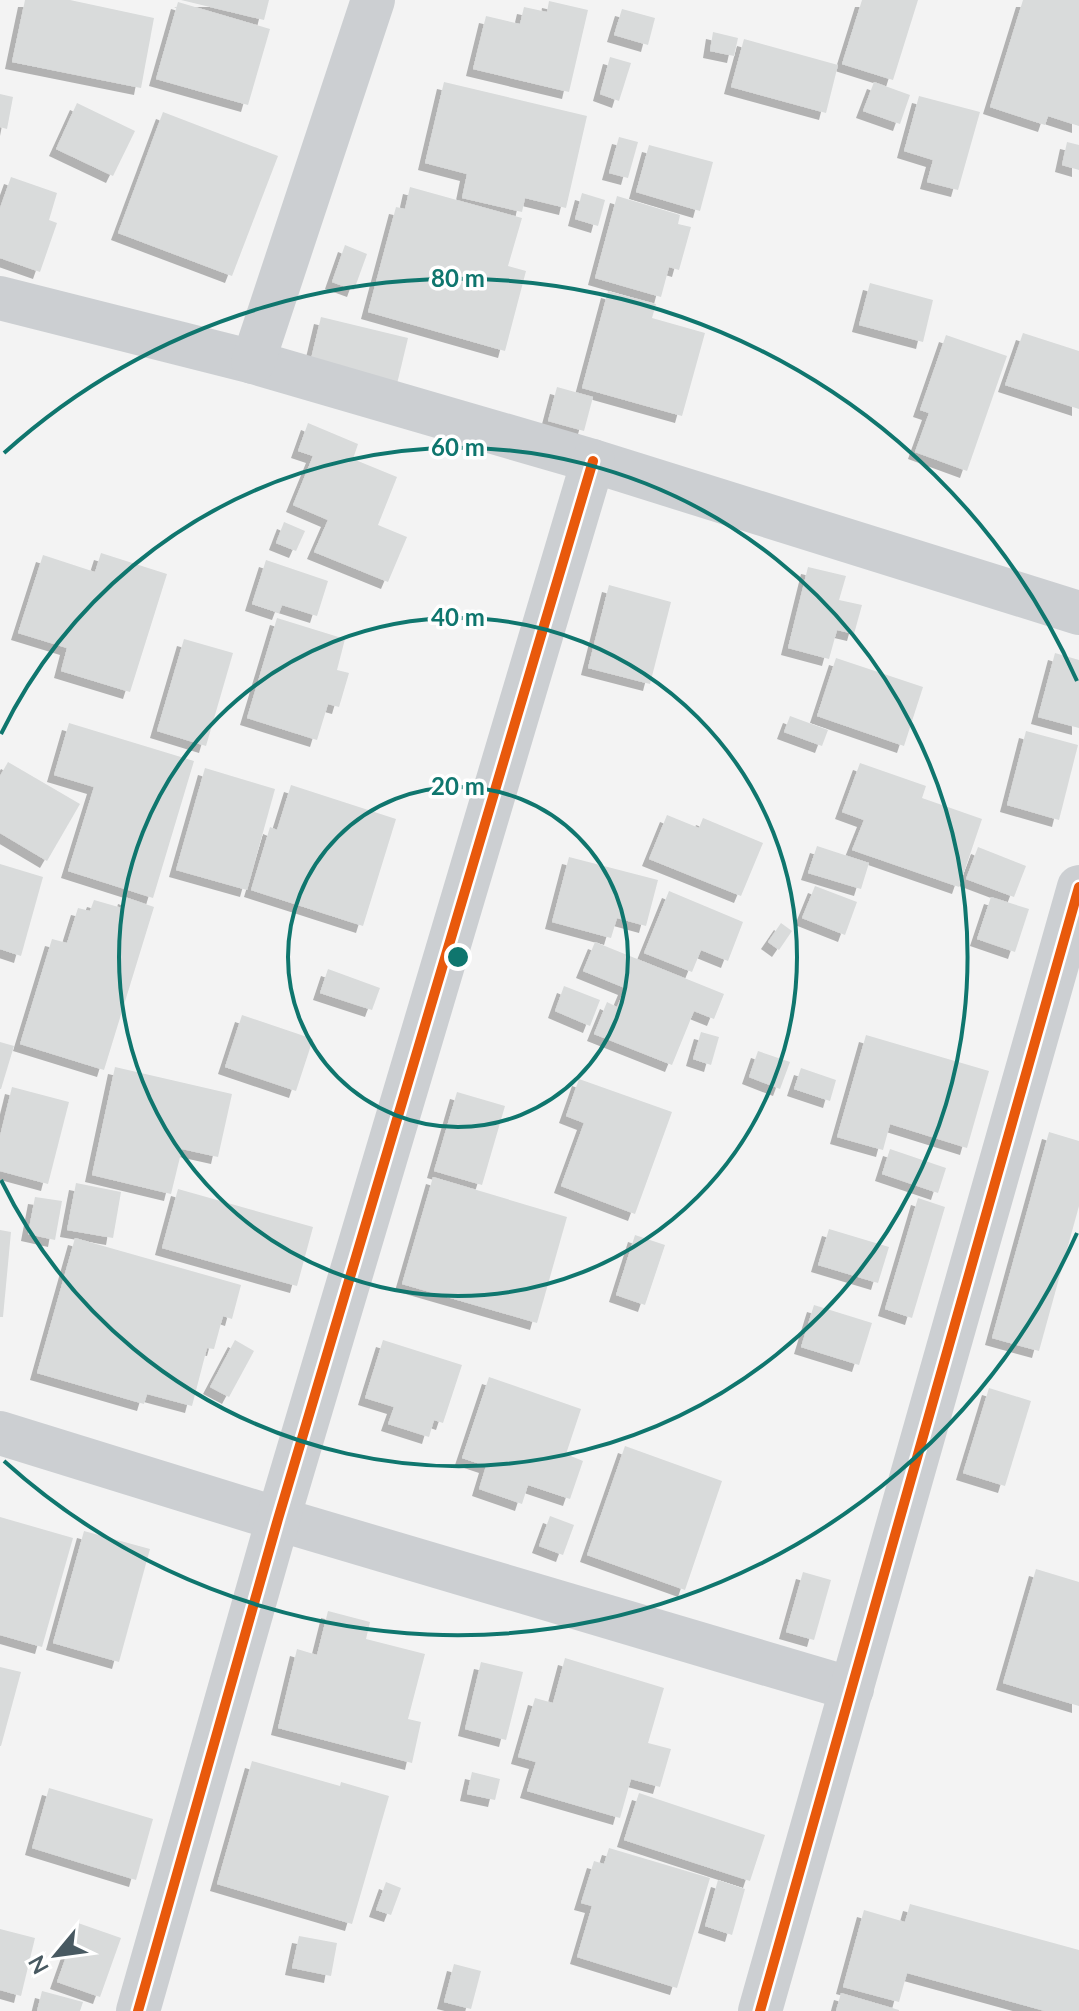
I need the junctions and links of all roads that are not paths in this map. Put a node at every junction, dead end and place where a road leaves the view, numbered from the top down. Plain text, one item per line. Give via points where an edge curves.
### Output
1 (373, 0) edge
2 (3, 309) edge
3 (253, 362) junction
4 (593, 461) junction
5 (1079, 613) edge
6 (1079, 887) edge
7 (0, 1433) edge
8 (278, 1519) junction
9 (852, 1689) junction
10 (138, 2011) edge
11 (760, 2011) edge

1 - 3 street
2 - 3 street
3 - 4 street
4 - 5 street
4 - 8 street
6 - 9 street
7 - 8 street
8 - 9 street
8 - 10 street
9 - 11 street

